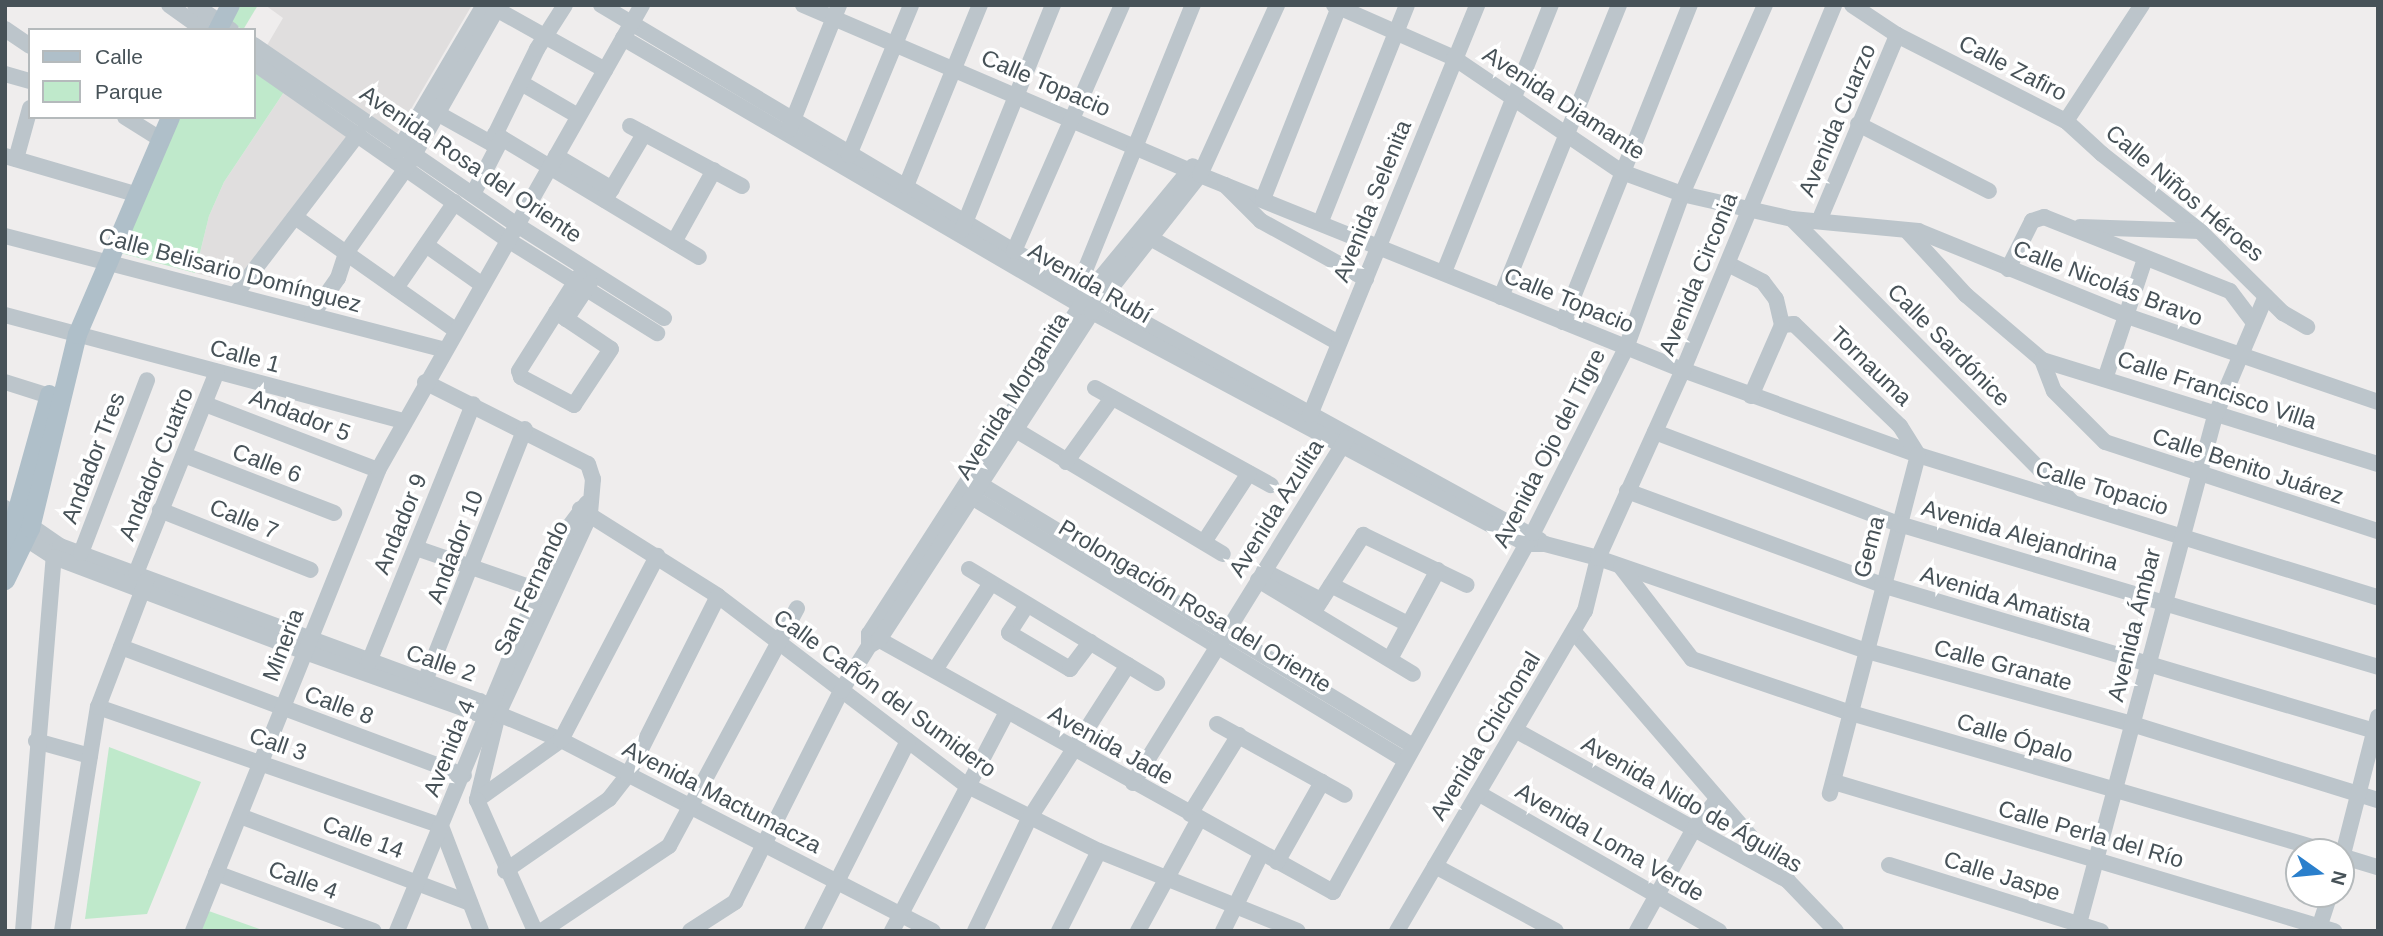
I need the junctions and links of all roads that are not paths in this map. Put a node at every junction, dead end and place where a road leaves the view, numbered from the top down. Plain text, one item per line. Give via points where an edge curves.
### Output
1 (169, 5) edge
2 (195, 5) edge
3 (230, 5) edge
4 (565, 5) edge
5 (601, 5) edge
6 (642, 5) edge
7 (803, 5) edge
8 (911, 5) edge
9 (980, 5) edge
10 (1053, 5) edge
11 (1122, 5) edge
12 (1193, 5) edge
13 (1267, 5) edge
14 (1277, 5) edge
15 (1407, 5) edge
16 (1477, 5) edge
17 (1551, 5) edge
18 (1619, 5) edge
19 (1690, 5) edge
20 (1765, 5) edge
21 (1834, 5) edge
22 (2142, 5) edge
23 (1338, 6) edge
24 (1850, 6) edge
25 (493, 7) edge
26 (836, 11) edge
27 (215, 23) edge
28 (5, 29) edge
29 (1396, 31) junction
30 (627, 32) junction
31 (1897, 35) junction
32 (544, 36) junction
33 (895, 44) junction
34 (28, 45) edge
35 (256, 46) edge
36 (1454, 58) junction
37 (256, 64) edge
38 (955, 69) junction
39 (605, 70) junction
40 (5, 74) edge
41 (28, 80) edge
42 (523, 84) junction
43 (1018, 94) junction
44 (1513, 99) junction
45 (28, 113) edge
46 (437, 113) junction
47 (578, 116) junction
48 (130, 119) edge
49 (1075, 119) junction
50 (2066, 121) junction
51 (1858, 124) junction
52 (790, 128) junction
53 (156, 129) edge
54 (358, 134) junction
55 (1564, 136) junction
56 (496, 138) junction
57 (1136, 145) junction
58 (408, 148) junction
59 (849, 155) junction
60 (10, 157) edge
61 (553, 161) junction
62 (400, 163) junction
63 (714, 170) junction
64 (1195, 172) junction
65 (1622, 172) junction
66 (1223, 183) junction
67 (742, 186) dead end
68 (906, 186) junction
69 (1989, 191) dead end
70 (130, 192) junction
71 (473, 194) junction
72 (1682, 194) junction
73 (609, 195) junction
74 (1263, 199) junction
75 (455, 202) junction
76 (1750, 208) junction
77 (295, 217) junction
78 (1792, 219) junction
79 (1321, 221) junction
80 (1819, 221) junction
81 (517, 225) junction
82 (2068, 227) junction
83 (963, 229) junction
84 (1908, 232) junction
85 (2200, 232) junction
86 (1144, 235) junction
87 (5, 236) edge
88 (508, 240) junction
89 (674, 242) junction
90 (426, 245) junction
91 (1380, 245) junction
92 (1014, 251) junction
93 (346, 253) junction
94 (699, 257) dead end
95 (2145, 259) junction
96 (102, 261) junction
97 (1728, 264) junction
98 (2008, 269) junction
99 (1444, 271) junction
100 (589, 272) junction
101 (1366, 279) junction
102 (481, 284) junction
103 (580, 286) junction
104 (397, 288) junction
105 (235, 295) junction
106 (2266, 296) junction
107 (1501, 297) junction
108 (1086, 299) junction
109 (5, 315) edge
110 (312, 315) junction
111 (561, 316) junction
112 (2127, 316) junction
113 (2252, 320) junction
114 (1563, 322) junction
115 (1782, 325) junction
116 (2307, 327) dead end
117 (454, 329) junction
118 (72, 332) junction
119 (1339, 343) junction
120 (1626, 348) junction
121 (442, 349) junction
122 (2237, 357) junction
123 (2042, 360) junction
124 (1208, 367) junction
125 (1683, 370) junction
126 (217, 372) junction
127 (2105, 379) junction
128 (147, 380) dead end
129 (5, 382) edge
130 (425, 382) junction
131 (1095, 388) dead end
132 (49, 396) junction
133 (1751, 396) junction
134 (1112, 398) junction
135 (2378, 402) edge
136 (205, 404) junction
137 (473, 404) junction
138 (1310, 415) junction
139 (2215, 416) junction
140 (402, 421) junction
141 (1013, 423) junction
142 (525, 429) junction
143 (1655, 432) junction
144 (1345, 441) junction
145 (184, 455) junction
146 (1918, 455) junction
147 (1069, 458) junction
148 (2378, 464) edge
149 (377, 470) junction
150 (1249, 473) junction
151 (2198, 475) junction
152 (1271, 485) dead end
153 (972, 488) junction
154 (1626, 491) junction
155 (2073, 503) junction
156 (160, 510) junction
157 (585, 512) junction
158 (334, 513) dead end
159 (16, 522) edge
160 (1899, 524) junction
161 (2378, 531) edge
162 (2180, 536) junction
163 (1535, 540) junction
164 (1204, 542) junction
165 (416, 548) junction
166 (5, 551) edge
167 (57, 552) junction
168 (81, 553) junction
169 (1223, 554) dead end
170 (657, 556) junction
171 (1598, 558) junction
172 (1620, 566) junction
173 (969, 569) dead end
174 (311, 570) dead end
175 (471, 570) junction
176 (1438, 570) junction
177 (1261, 575) junction
178 (5, 580) edge
179 (142, 580) junction
180 (991, 583) junction
181 (1882, 584) junction
182 (1331, 585) junction
183 (1467, 585) dead end
184 (538, 590) junction
185 (718, 596) junction
186 (2378, 597) edge
187 (2165, 602) junction
188 (1027, 605) junction
189 (1317, 607) junction
190 (797, 608) dead end
191 (1408, 624) junction
192 (1574, 632) junction
193 (1221, 639) junction
194 (873, 640) junction
195 (1090, 642) junction
196 (776, 643) junction
197 (308, 645) junction
198 (121, 647) junction
199 (1867, 651) junction
200 (1390, 659) junction
201 (369, 662) junction
202 (1128, 665) junction
203 (2146, 666) junction
204 (2378, 667) edge
205 (935, 670) junction
206 (1413, 674) dead end
207 (425, 681) junction
208 (1157, 683) dead end
209 (841, 691) junction
210 (98, 707) junction
211 (282, 709) junction
212 (493, 712) junction
213 (1007, 712) junction
214 (1851, 713) junction
215 (1217, 724) dead end
216 (2132, 724) junction
217 (2376, 727) edge
218 (1515, 730) junction
219 (1239, 735) junction
220 (561, 740) junction
221 (36, 741) junction
222 (908, 741) junction
223 (1072, 750) junction
224 (1409, 753) junction
225 (90, 755) junction
226 (260, 761) junction
227 (464, 775) junction
228 (628, 775) junction
229 (1322, 782) junction
230 (1133, 783) junction
231 (966, 785) junction
232 (1832, 788) joint
233 (2114, 792) junction
234 (1478, 793) junction
235 (2359, 794) junction
236 (1345, 795) dead end
237 (1718, 799) junction
238 (477, 800) junction
239 (2378, 800) edge
240 (691, 806) junction
241 (240, 816) junction
242 (1194, 817) junction
243 (1029, 819) junction
244 (441, 826) junction
245 (1695, 827) junction
246 (2344, 838) edge
247 (2285, 841) edge
248 (764, 844) junction
249 (1099, 851) junction
250 (1261, 854) junction
251 (2096, 858) junction
252 (2355, 861) edge
253 (1277, 862) junction
254 (1889, 865) dead end
255 (1435, 866) junction
256 (2378, 867) edge
257 (505, 871) junction
258 (216, 873) junction
259 (1168, 877) junction
260 (416, 880) junction
261 (1788, 881) junction
262 (838, 883) junction
263 (1333, 891) joint
264 (1658, 896) junction
265 (470, 903) junction
266 (1235, 905) junction
267 (2328, 908) edge
268 (901, 914) junction
269 (2078, 927) edge
270 (2324, 929) edge
271 (23, 931) edge
272 (62, 931) edge
273 (193, 931) edge
274 (374, 931) edge
275 (397, 931) edge
276 (481, 931) edge
277 (535, 931) edge
278 (542, 931) edge
279 (690, 931) edge
280 (812, 931) edge
281 (892, 931) edge
282 (933, 931) edge
283 (975, 931) edge
284 (1059, 931) edge
285 (1139, 931) edge
286 (1223, 931) edge
287 (1298, 931) edge
288 (1397, 931) edge
289 (1556, 931) edge
290 (1637, 931) edge
291 (1719, 931) edge
292 (1836, 931) edge
293 (2101, 931) edge

1 - 27 street
2 - 27 street
3 - 27 main road
4 - 32 street
5 - 30 street, Avenida Rubí
6 - 30 street, Mineria
7 - 26 street, Calle Topacio
8 - 33 street
9 - 38 street
10 - 43 street
11 - 49 street
12 - 57 street
13 - 64 street
14 - 64 street
15 - 29 street
16 - 36 street, Avenida Selenita
17 - 44 street
18 - 55 street
19 - 65 street
20 - 72 street, Avenida Ojo del Tigre
21 - 76 street, Avenida Circonia
22 - 50 street, Calle Zafiro
23 - 29 street, Avenida Diamante
23 - 74 street
24 - 31 street, Calle Zafiro
25 - 32 street
25 - 46 street
25 - 58 street
26 - 33 street, Calle Topacio
26 - 52 street
28 - 34 street
29 - 36 street, Avenida Diamante
29 - 79 street
30 - 39 street, Mineria
30 - 52 street, Avenida Rubí
31 - 50 street, Calle Zafiro
31 - 51 street, Avenida Cuarzo
32 - 39 street
32 - 42 street
33 - 38 street, Calle Topacio
33 - 59 street
35 - 58 street, Avenida Rosa del Oriente
36 - 44 street, Avenida Diamante
36 - 91 street, Avenida Selenita
37 - 54 street, Avenida Rosa del Oriente
38 - 43 street, Calle Topacio
38 - 68 street
39 - 47 street, Mineria
40 - 41 street
42 - 47 street
42 - 56 street
43 - 49 street, Calle Topacio
43 - 83 street
44 - 55 street, Avenida Diamante
44 - 99 street
45 - 60 street
46 - 56 street
46 - 58 street
47 - 61 street, Mineria
48 - 53 street
49 - 57 street, Calle Topacio
49 - 92 street
50 - 85 street, Calle Niños Héroes
51 - 69 street
51 - 80 street, Avenida Cuarzo
52 - 59 street, Avenida Rubí
52 - 83 street, Avenida Rubí
53 - 70 main road
54 - 62 street, Avenida Rosa del Oriente
54 - 77 street
55 - 65 street, Avenida Diamante
55 - 107 street
56 - 61 street
56 - 71 street
57 - 64 street, Calle Topacio
57 - 108 street
58 - 62 street
58 - 71 street, Avenida Rosa del Oriente
59 - 68 street, Avenida Rubí
60 - 70 street
61 - 73 street
61 - 81 street, Mineria
62 - 75 street, Avenida Rosa del Oriente
62 - 93 street via 391,189
63 - 67 street
63 - 73 street via 637,130
63 - 89 street
64 - 66 street, Calle Topacio
64 - 86 street, Avenida Morganita
65 - 72 street, Avenida Diamante
65 - 114 street
66 - 74 street, Calle Topacio
66 - 101 street via 1261,221
68 - 83 street, Avenida Rubí
70 - 96 main road
71 - 81 street, Avenida Rosa del Oriente
72 - 76 street, Avenida Diamante
72 - 120 street, Avenida Ojo del Tigre
73 - 89 street
74 - 79 street, Calle Topacio
75 - 88 street, Avenida Rosa del Oriente
75 - 90 street
76 - 78 street, Avenida Diamante
76 - 97 street, Avenida Circonia
77 - 93 street
77 - 105 street
78 - 80 street, Avenida Diamante
78 - 155 street, Calle Sardónice
79 - 91 street, Calle Topacio
80 - 84 street, Calle Nicolás Bravo
81 - 88 street, Mineria
81 - 100 street, Avenida Rosa del Oriente
82 - 85 street
82 - 95 street
82 - 98 street via 2036,217
83 - 92 street, Avenida Rubí
83 - 108 street, Avenida Rubí
84 - 98 street, Calle Nicolás Bravo via 1917,231
84 - 123 street via 1966,295
85 - 106 street, Calle Niños Héroes
86 - 108 street, Avenida Morganita
86 - 119 street
87 - 96 street, Calle Belisario Domínguez
88 - 102 street, Mineria
88 - 103 street, Avenida Rosa del Oriente
89 - 94 street
90 - 102 street
90 - 104 street
91 - 99 street, Calle Topacio
91 - 101 street, Avenida Selenita
92 - 108 street, Avenida Rubí
93 - 104 street
93 - 110 street via 338,278
95 - 112 street
95 - 113 street via 2230,291
96 - 105 street, Calle Belisario Domínguez
96 - 118 main road
97 - 115 street via 1763,282 1776,299
97 - 125 street, Avenida Circonia
98 - 112 street, Calle Nicolás Bravo
99 - 107 street, Calle Topacio
100 - 103 street
100 - 103 street, Avenida Rosa del Oriente via 661,326
101 - 119 street, Avenida Selenita
102 - 117 street, Mineria
103 - 111 street
104 - 117 street
105 - 110 street, Calle Belisario Domínguez
106 - 113 street, Avenida Ámbar
106 - 116 street, Calle Niños Héroes
107 - 114 street, Calle Topacio
108 - 124 street, Avenida Rubí
108 - 141 street, Avenida Morganita
109 - 118 street, Calle 1
110 - 121 street, Calle Belisario Domínguez
111 - 111 street via 519,374 574,405 611,349
112 - 122 street, Calle Nicolás Bravo
112 - 127 street
113 - 122 street, Avenida Ámbar
114 - 120 street, Calle Topacio
115 - 133 street
115 - 146 street, Tornauma via 1794,324 1900,426
117 - 121 street, Mineria
118 - 126 street, Calle 1
118 - 132 main road
118 - 159 main road
119 - 138 street, Avenida Selenita
120 - 125 street, Calle Topacio
120 - 163 street, Avenida Ojo del Tigre
121 - 130 street, Mineria
122 - 135 street, Calle Nicolás Bravo
122 - 139 street, Avenida Ámbar
123 - 127 street, Calle Francisco Villa
123 - 151 street, Calle Benito Juárez via 2054,391 2105,442
124 - 138 street, Avenida Rubí
124 - 144 street, Avenida Rubí
125 - 133 street, Calle Topacio
125 - 143 street, Avenida Circonia
126 - 136 street, Andador Cuatro
126 - 140 street, Calle 1
127 - 139 street, Calle Francisco Villa
128 - 168 street, Andador Tres
129 - 132 street
130 - 137 street
130 - 140 street, Mineria
131 - 134 street
132 - 159 main road
133 - 146 street, Calle Topacio
134 - 147 street
134 - 150 street
136 - 145 street, Andador Cuatro
136 - 149 street, Andador 5
137 - 142 street
137 - 165 street, Andador 9
138 - 144 street, Avenida Rubí
139 - 148 street, Calle Francisco Villa
139 - 151 street, Avenida Ámbar
140 - 149 street, Mineria
141 - 147 street
141 - 153 street, Avenida Morganita
142 - 157 street via 588,464 594,496
142 - 175 street, Andador 10
143 - 154 street, Avenida Circonia
143 - 160 street, Avenida Alejandrina
144 - 163 street, Avenida Rubí
144 - 177 street, Avenida Azulita
145 - 156 street, Andador Cuatro
145 - 158 street, Calle 6
146 - 155 street, Calle Topacio
146 - 160 street, Gema
147 - 164 street
149 - 197 street, Mineria
150 - 152 street
150 - 164 street
151 - 161 street, Calle Benito Juárez
151 - 162 street, Avenida Ámbar
153 - 193 street, Prolongación Rosa del Oriente
153 - 194 street, Avenida Morganita
154 - 171 street, Avenida Circonia
154 - 181 street, Avenida Amatista
155 - 162 street, Calle Topacio
156 - 174 street, Calle 7
156 - 179 street, Andador Cuatro
157 - 170 street, Calle Cañón del Sumidero
157 - 184 street, Avenida 4
157 - 212 street, San Fernando
159 - 166 main road
159 - 167 street
159 - 178 main road
160 - 181 street, Gema
160 - 187 street, Avenida Alejandrina
162 - 186 street, Calle Topacio
162 - 187 street, Avenida Ámbar
163 - 171 street, Avenida Rubí
163 - 224 street, Avenida Ojo del Tigre
164 - 169 street
165 - 175 street
165 - 201 street, Andador 9
167 - 168 street, Calle 2
167 - 179 street, Calle 2
167 - 221 street
168 - 179 street, Calle 2
170 - 185 street, Calle Cañón del Sumidero
170 - 220 street
171 - 172 street, Avenida Rubí
171 - 192 street, Avenida Chichonal via 1595,585
172 - 199 street, Calle Granate
172 - 214 street, Calle Ópalo via 1692,659
173 - 180 street
175 - 184 street
175 - 207 street, Andador 10
176 - 182 street via 1363,535
176 - 183 street
176 - 191 street
177 - 189 street
177 - 193 street, Avenida Azulita
179 - 197 street, Calle 2
179 - 198 street, Andador Cuatro
180 - 188 street
180 - 205 street
181 - 199 street, Gema
181 - 203 street, Avenida Amatista
182 - 189 street
182 - 191 street
184 - 212 street, Avenida 4
185 - 196 street, Calle Cañón del Sumidero
185 - 228 street
187 - 203 street, Avenida Ámbar
187 - 204 street, Avenida Alejandrina
188 - 195 street
188 - 195 street via 1009,633 1070,669
189 - 200 street
190 - 196 street
191 - 200 street
192 - 218 street, Avenida Chichonal
192 - 237 street
193 - 224 street, Prolongación Rosa del Oriente
193 - 230 street, Avenida Azulita
194 - 205 street, Avenida Jade
194 - 209 street, Avenida Morganita
195 - 202 street
196 - 209 street, Calle Cañón del Sumidero
196 - 240 street
197 - 201 street, Calle 2
197 - 211 street, Mineria
197 - 212 street, Calle 2 via 476,713
198 - 210 street, Andador Cuatro
198 - 211 street, Calle 8
199 - 214 street, Gema
199 - 216 street, Calle Granate
200 - 206 street
201 - 207 street, Calle 2
202 - 208 street
202 - 223 street
203 - 216 street, Avenida Ámbar
203 - 217 street, Avenida Amatista
205 - 213 street, Avenida Jade
207 - 212 street, Calle 2 via 481,701
209 - 222 street, Calle Cañón del Sumidero
209 - 248 street, Avenida Morganita
210 - 225 street
210 - 226 street, Call 3
211 - 226 street, Mineria
211 - 227 street, Calle 8
212 - 220 street, Avenida Mactumacza
212 - 227 street, Avenida 4
212 - 238 street, San Fernando
213 - 223 street, Avenida Jade
213 - 231 street
214 - 232 street, Gema
214 - 233 street, Calle Ópalo
215 - 219 street
216 - 233 street, Avenida Ámbar
216 - 235 street, Calle Granate
217 - 235 street
218 - 234 street, Avenida Chichonal
218 - 245 street, Avenida Nido de Águilas
219 - 229 street
219 - 242 street
220 - 228 street, Avenida Mactumacza
220 - 238 street
221 - 225 street
221 - 271 street
222 - 231 street, Calle Cañón del Sumidero
222 - 262 street
223 - 230 street, Avenida Jade
223 - 243 street
224 - 263 street, Avenida Ojo del Tigre
225 - 272 street
226 - 241 street, Mineria
226 - 244 street, Call 3
227 - 244 street, Avenida 4
228 - 240 street, Avenida Mactumacza
228 - 257 street via 609,799
229 - 236 street
229 - 253 street
230 - 242 street, Avenida Jade
231 - 243 street, Calle Cañón del Sumidero
231 - 268 street
232 - 251 street, Calle Perla del Río
233 - 247 street, Calle Ópalo
233 - 251 street, Avenida Ámbar
234 - 255 street, Avenida Chichonal
234 - 264 street, Avenida Loma Verde
235 - 239 street, Calle Granate
235 - 246 street
237 - 245 street
237 - 261 street
238 - 257 street
240 - 248 street, Avenida Mactumacza
240 - 278 street via 669,846
241 - 258 street, Mineria
241 - 260 street, Calle 14
242 - 250 street, Avenida Jade
242 - 259 street
243 - 249 street, Calle Cañón del Sumidero
243 - 283 street
244 - 260 street
244 - 265 street, Avenida 4
245 - 261 street, Avenida Nido de Águilas
245 - 264 street
248 - 262 street, Avenida Mactumacza
248 - 279 street, Avenida Morganita via 735,902
249 - 259 street, Calle Cañón del Sumidero
249 - 284 street
250 - 253 street, Avenida Jade
250 - 266 street
251 - 269 street, Avenida Ámbar
251 - 270 street, Calle Perla del Río
252 - 256 street, Calle Ópalo
253 - 263 street, Avenida Jade
254 - 269 street, Calle Jaspe
255 - 288 street, Avenida Chichonal
255 - 289 street
257 - 277 street
258 - 273 street, Mineria
258 - 274 street, Calle 4
259 - 266 street, Calle Cañón del Sumidero
259 - 285 street
260 - 265 street, Calle 14
260 - 275 street
261 - 292 street, Avenida Nido de Águilas
262 - 268 street, Avenida Mactumacza
262 - 280 street
264 - 290 street
264 - 291 street, Avenida Loma Verde
265 - 276 street, Avenida 4
266 - 286 street
266 - 287 street, Calle Cañón del Sumidero
267 - 270 street
268 - 281 street
268 - 282 street, Avenida Mactumacza
269 - 293 street, Calle Jaspe

